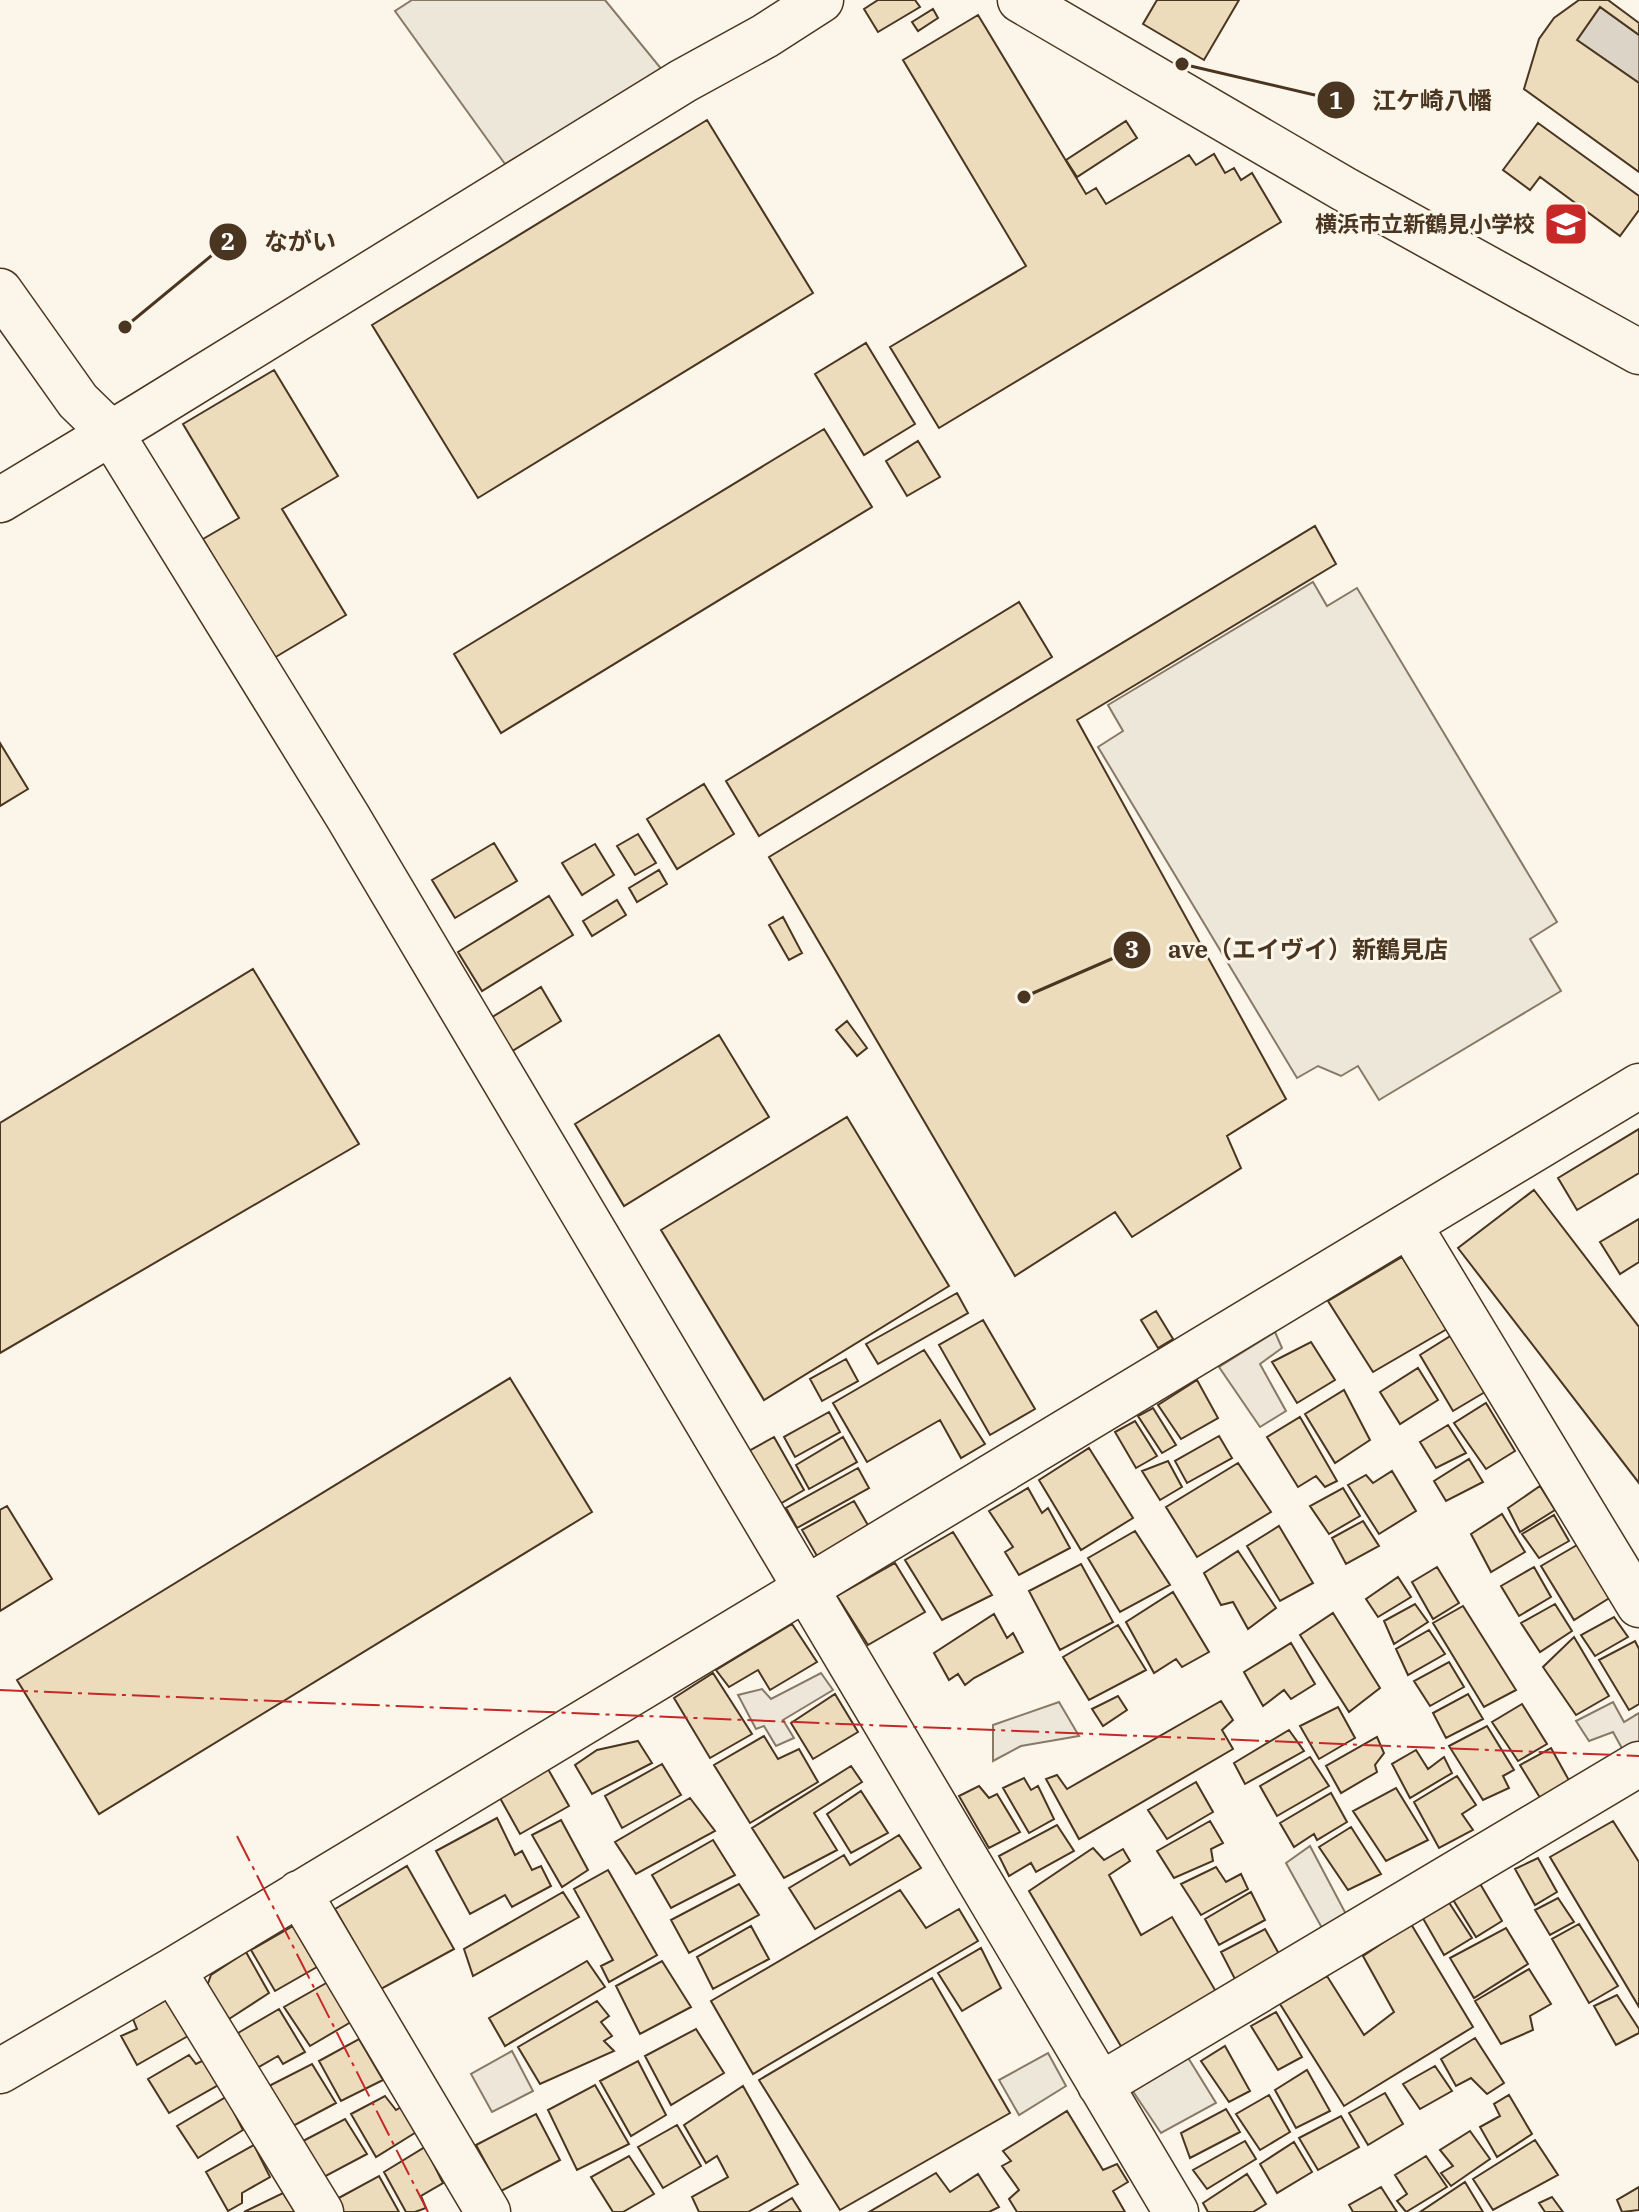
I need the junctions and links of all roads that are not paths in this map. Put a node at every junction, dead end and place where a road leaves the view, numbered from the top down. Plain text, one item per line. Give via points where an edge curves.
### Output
1 (821, 0) edge
2 (1020, 0) edge
3 (0, 291) edge
4 (1639, 352) edge
5 (111, 433) junction
6 (0, 500) edge
7 (1639, 1086) edge
8 (1409, 1225) junction
9 (807, 1589) junction
10 (1639, 1605) edge
11 (1639, 1764) edge
12 (299, 1893) junction
13 (173, 1970) junction
14 (0, 2071) edge
15 (1100, 2085) junction
16 (321, 2212) edge
17 (488, 2212) edge
18 (1176, 2212) edge

1 - 5 street
2 - 4 street via 1344,189
3 - 5 street via 78,401
5 - 6 street
5 - 9 street via 348,817
7 - 8 street
8 - 9 street
8 - 10 street
9 - 12 street
9 - 15 street
11 - 15 street
12 - 13 street
12 - 17 street
13 - 14 street
13 - 16 street
15 - 18 street

